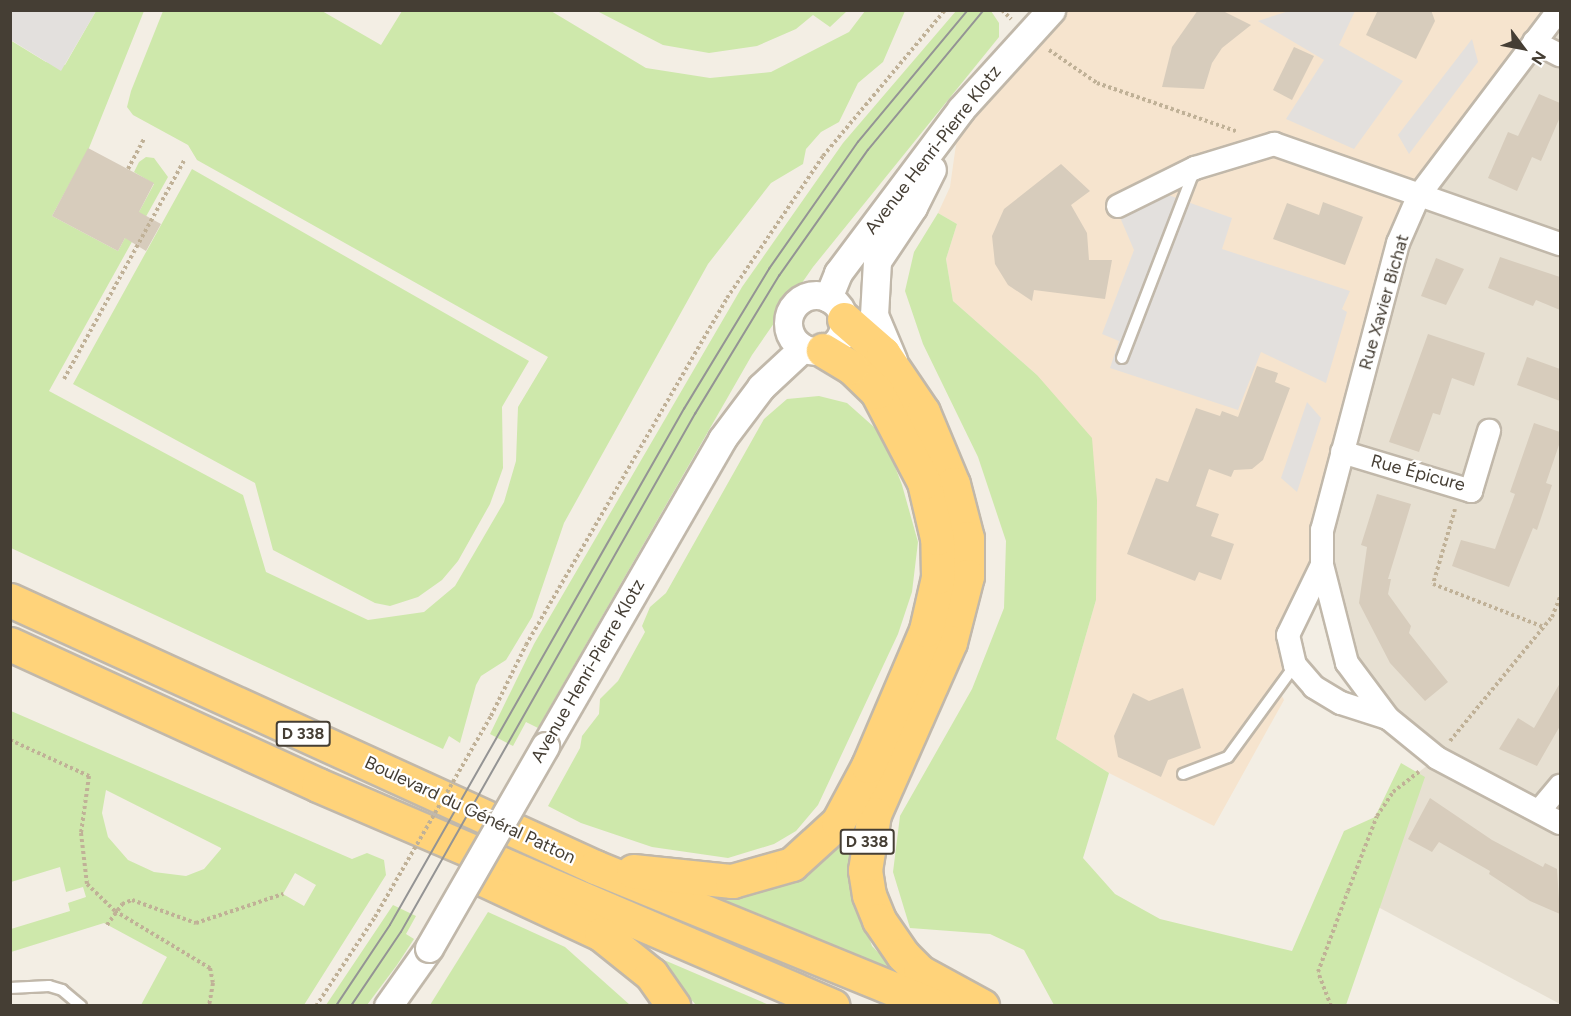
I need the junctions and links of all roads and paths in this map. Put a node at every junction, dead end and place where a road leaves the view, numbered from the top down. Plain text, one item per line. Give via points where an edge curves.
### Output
1 (945, 10) edge
2 (1051, 10) edge
3 (1559, 10) edge
4 (1534, 42) junction
5 (1560, 55) edge
6 (1064, 60) dead end
7 (961, 109) junction
8 (144, 139) dead end
9 (1274, 144) junction
10 (184, 161) dead end
11 (1195, 168) junction
12 (128, 170) dead end
13 (1419, 195) junction
14 (1118, 206) dead end
15 (1560, 244) edge
16 (836, 309) junction
17 (813, 349) junction
18 (1122, 357) dead end
19 (900, 375) junction
20 (64, 379) dead end
21 (1489, 431) dead end
22 (1342, 452) junction
23 (1461, 488) junction
24 (1322, 565) junction
25 (1560, 597) edge
26 (10, 600) edge
27 (1544, 627) junction
28 (10, 644) edge
29 (1294, 665) junction
30 (1388, 718) junction
31 (10, 740) edge
32 (1437, 758) junction
33 (1183, 774) dead end
34 (318, 785) junction
35 (1560, 786) edge
36 (1539, 811) junction
37 (1560, 824) edge
38 (595, 867) junction
39 (283, 894) dead end
40 (115, 911) junction
41 (107, 925) dead end
42 (10, 988) edge
43 (81, 1005) edge
44 (209, 1005) edge
45 (316, 1005) edge
46 (388, 1005) edge
47 (674, 1005) edge
48 (833, 1005) edge
49 (935, 1005) edge
50 (982, 1005) edge
51 (1331, 1005) edge

1 - 45 path, bridge via 823,156 727,298 526,645 491,716 375,917
2 - 7 street, Avenue Henri-Pierre Klotz
3 - 4 street, Rue Xavier Bichat
4 - 5 street
4 - 13 street, Rue Xavier Bichat
6 - 9 path via 1097,83
7 - 16 street, Avenue Henri-Pierre Klotz via 838,273
7 - 19 street via 913,207 877,261 874,315
8 - 12 path
9 - 11 street
9 - 13 street
10 - 20 path
11 - 14 street
11 - 18 lane
13 - 15 street
13 - 22 street, Rue Xavier Bichat via 1398,243
16 - 17 street, Avenue Henri-Pierre Klotz via 837,342
16 - 17 street via 805,297 792,308 788,328
16 - 19 highway
17 - 38 highway, D 338 via 851,367 877,392 924,482 937,538 938,577 926,630 905,687 838,822 792,864 732,881
17 - 46 street, Avenue Henri-Pierre Klotz, bridge via 761,387 722,438 429,948
19 - 50 highway, D 338 via 923,412 953,484 967,538 967,576 950,642 874,814 865,870 879,920 903,955 920,972
21 - 23 street, Rue Épicure via 1471,491
22 - 23 street, Rue Épicure
22 - 24 street, Rue Xavier Bichat via 1322,530
23 - 27 path via 1434,584
24 - 29 street, Rue Xavier Bichat via 1288,635
24 - 30 street, Rue Xavier Bichat via 1347,663
25 - 27 path
26 - 38 highway, Boulevard du Général Patton / D 338
27 - 32 path
28 - 34 highway, Boulevard du Général Patton / D 338
29 - 30 street, Rue Xavier Bichat via 1314,687 1341,703
29 - 33 lane via 1227,757
30 - 32 street, Rue Xavier Bichat
31 - 40 path via 88,776 81,833 87,884
32 - 36 street, Rue Xavier Bichat
32 - 51 path via 1393,792 1377,816 1318,972
34 - 47 highway, D 338 via 365,823 601,934 651,974
34 - 48 highway, Boulevard du Général Patton / D 338
35 - 36 street
36 - 37 street, Rue Xavier Bichat
38 - 49 highway, Boulevard du Général Patton / D 338 via 748,933
39 - 40 path via 201,922 188,923 139,900 126,901
40 - 41 path
40 - 44 path via 210,968 213,982
42 - 43 lane via 62,990

